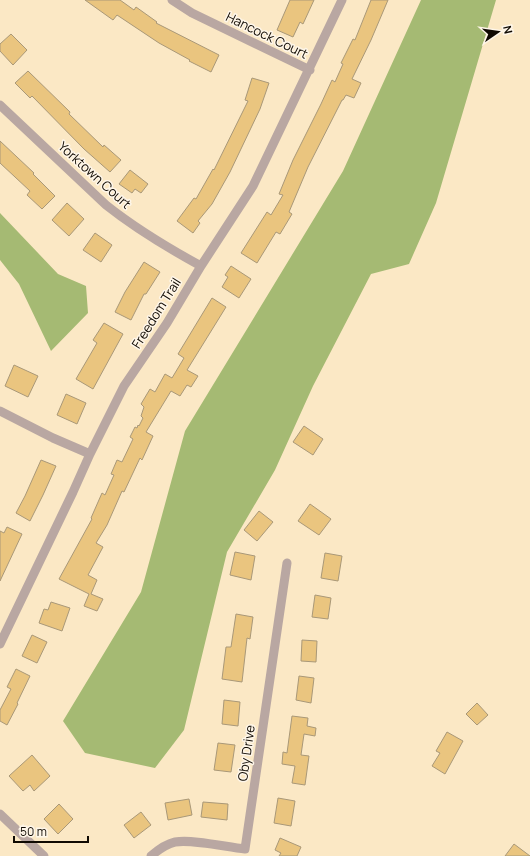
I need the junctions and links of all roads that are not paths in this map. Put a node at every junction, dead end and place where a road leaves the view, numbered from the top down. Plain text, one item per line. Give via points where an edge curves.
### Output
1 (172, 0) edge
2 (342, 0) edge
3 (310, 70) junction
4 (0, 105) edge
5 (200, 266) junction
6 (0, 411) edge
7 (90, 454) junction
8 (287, 563) dead end
9 (0, 644) edge
10 (0, 814) edge
11 (44, 856) edge
12 (151, 856) edge

1 - 3 street, Hancock Court via 192,13
2 - 3 street, Freedom Trail
3 - 5 street, Freedom Trail via 253,186
4 - 5 street, Yorktown Court via 106,205 174,252
5 - 7 street, Freedom Trail via 167,323 124,386
6 - 7 street
7 - 9 street, Freedom Trail
8 - 12 street, Oby Drive via 245,849 186,841 164,846
10 - 11 street

